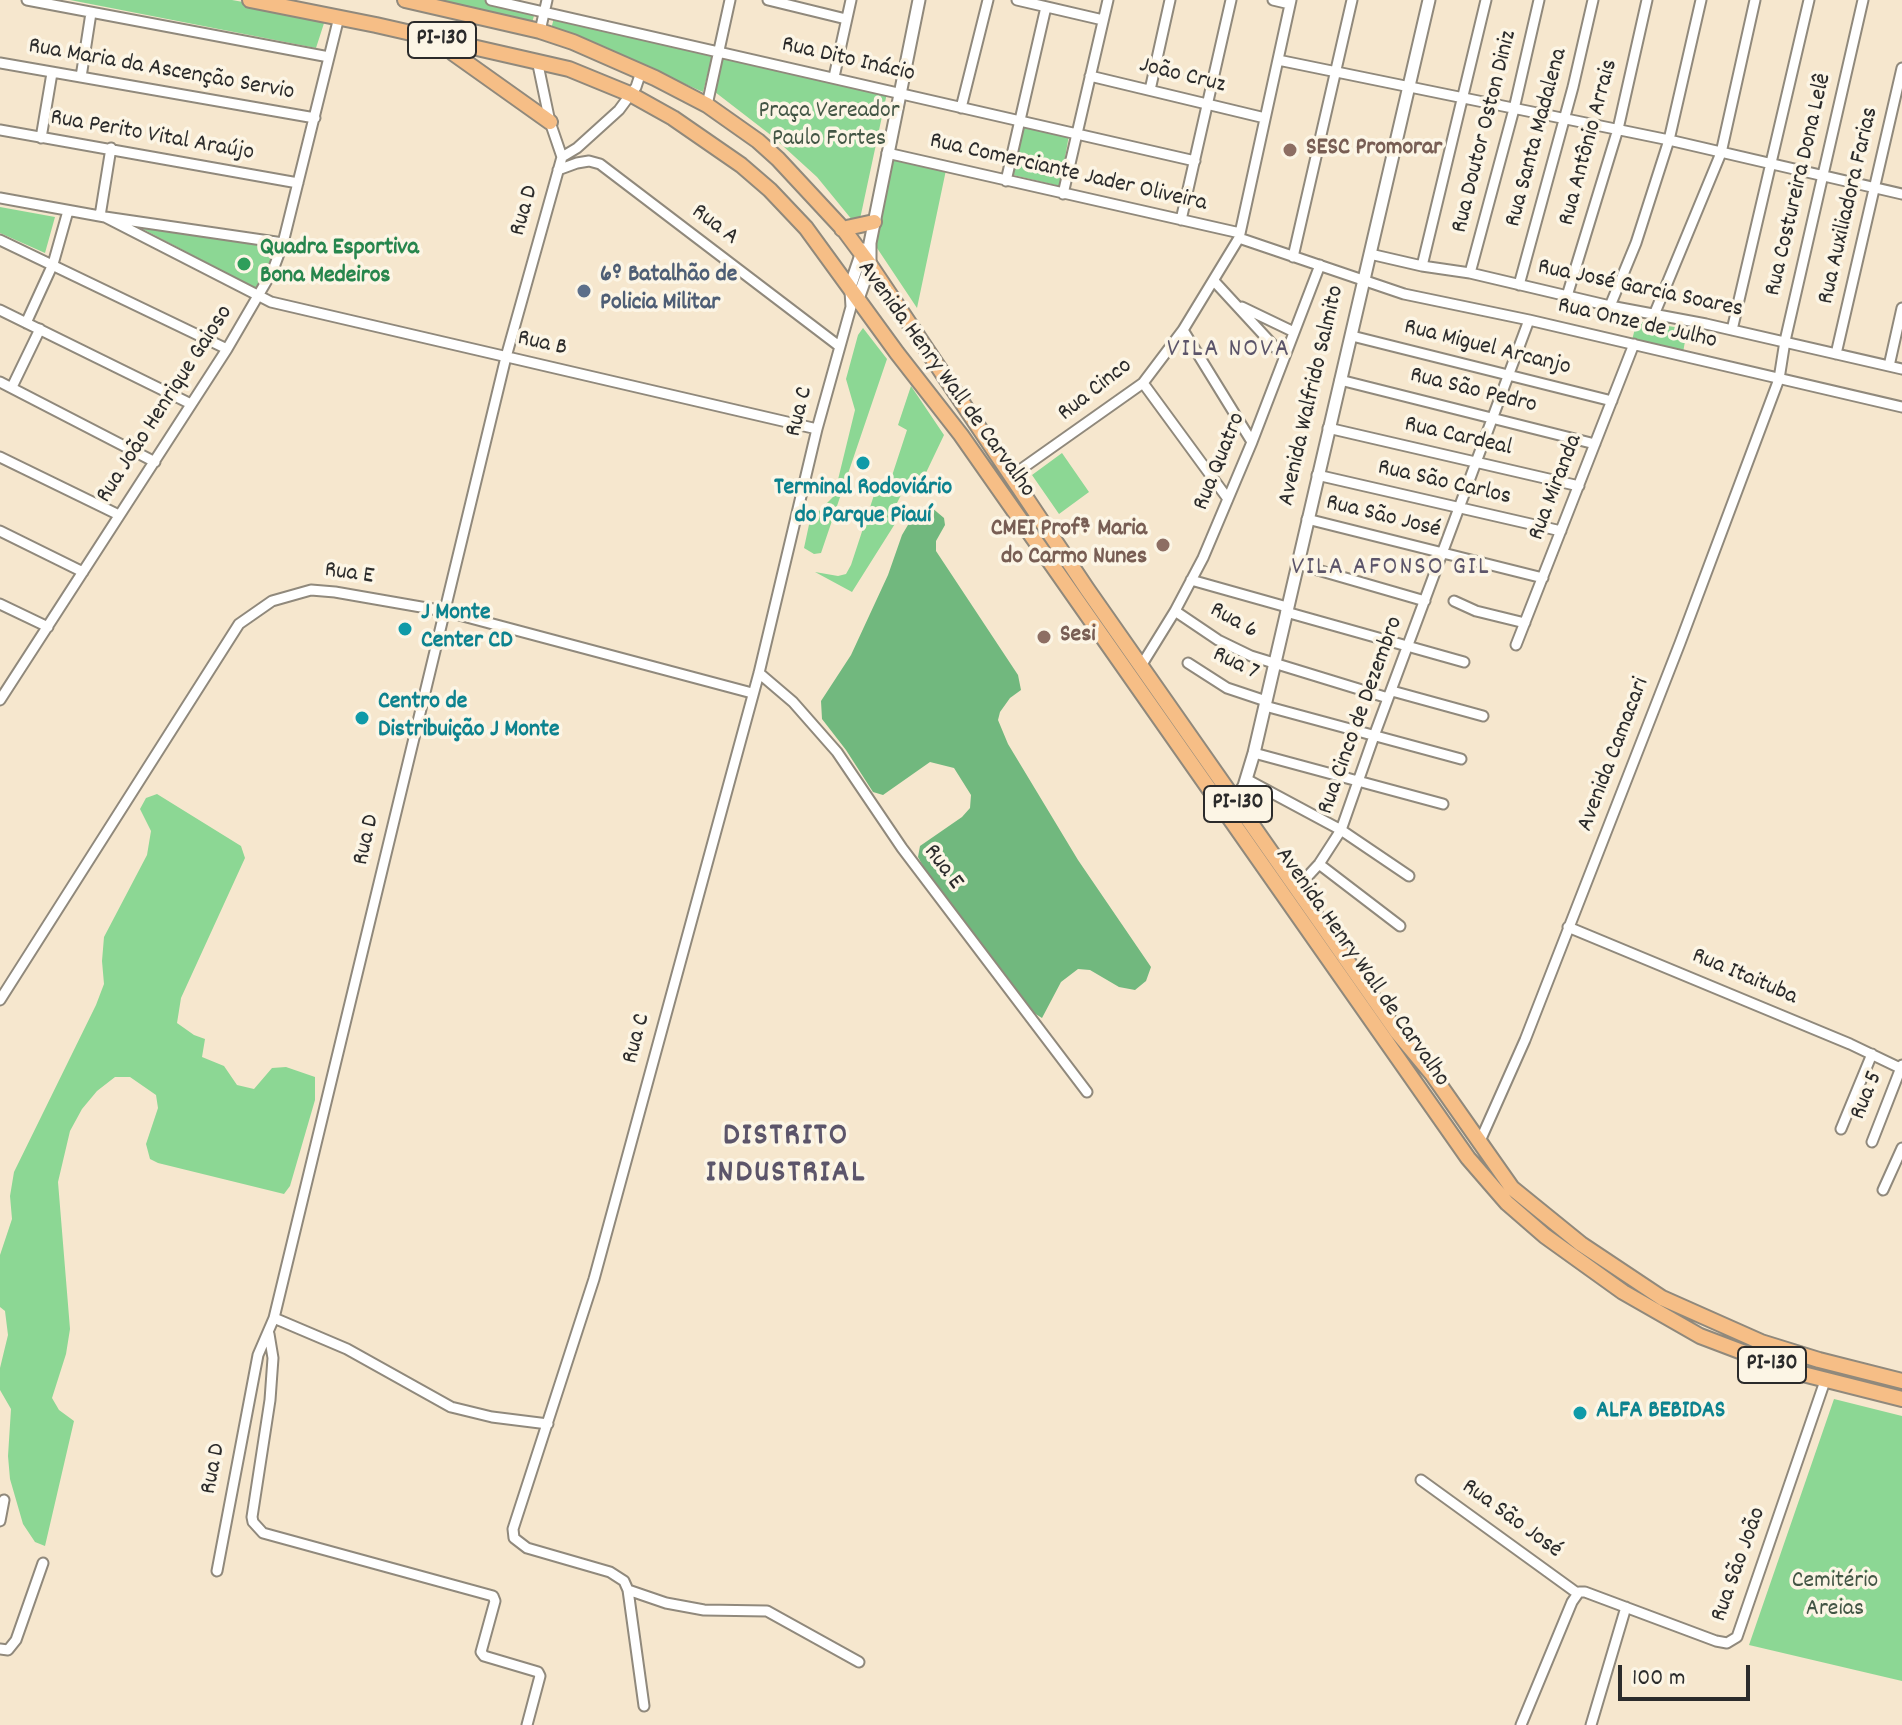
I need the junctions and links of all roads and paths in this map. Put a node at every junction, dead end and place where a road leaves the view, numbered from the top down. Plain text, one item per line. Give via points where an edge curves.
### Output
1 (27, 0) edge
2 (250, 0) edge
3 (405, 0) edge
4 (491, 0) edge
5 (547, 0) edge
6 (730, 0) edge
7 (768, 0) edge
8 (851, 0) edge
9 (919, 0) edge
10 (988, 0) edge
11 (1017, 0) edge
12 (1108, 0) edge
13 (1170, 0) edge
14 (1231, 0) edge
15 (1273, 0) edge
16 (1352, 0) edge
17 (1429, 0) edge
18 (1486, 0) edge
19 (1539, 0) edge
20 (1593, 0) edge
21 (1647, 0) edge
22 (1701, 0) edge
23 (1755, 0) edge
24 (1809, 0) edge
25 (1863, 0) edge
26 (426, 2) edge
27 (789, 2) edge
28 (1290, 2) edge
29 (1046, 7) junction
30 (544, 12) junction
31 (91, 13) junction
32 (339, 17) junction
33 (846, 19) junction
34 (1103, 20) junction
35 (540, 31) junction
36 (450, 41) junction
37 (719, 52) junction
38 (329, 57) junction
39 (537, 60) junction
40 (1278, 60) junction
41 (0, 63) edge
42 (1902, 68) edge
43 (641, 72) junction
44 (1335, 72) junction
45 (52, 73) junction
46 (1090, 76) junction
47 (81, 77) junction
48 (834, 77) junction
49 (1408, 87) junction
50 (1150, 90) junction
51 (898, 93) junction
52 (630, 94) junction
53 (1464, 98) junction
54 (1208, 104) junction
55 (707, 105) junction
56 (961, 108) junction
57 (1514, 109) junction
58 (1564, 117) junction
59 (315, 118) junction
60 (1265, 118) junction
61 (550, 122) junction
62 (1021, 122) junction
63 (1618, 129) junction
64 (0, 130) edge
65 (1077, 132) junction
66 (41, 138) junction
67 (1669, 140) junction
68 (111, 148) junction
69 (887, 153) junction
70 (1721, 153) junction
71 (562, 157) junction
72 (1195, 161) junction
73 (1771, 165) junction
74 (558, 170) junction
75 (1823, 177) junction
76 (1006, 181) junction
77 (298, 183) junction
78 (1875, 188) junction
79 (1063, 194) junction
80 (1902, 194) edge
81 (0, 198) edge
82 (68, 211) junction
83 (103, 216) junction
84 (1181, 220) junction
85 (874, 222) junction
86 (842, 229) junction
87 (1240, 236) junction
88 (0, 240) edge
89 (283, 243) junction
90 (865, 248) junction
91 (1370, 254) junction
92 (1293, 257) junction
93 (53, 264) junction
94 (870, 265) junction
95 (1320, 265) junction
96 (1422, 266) junction
97 (1470, 273) junction
98 (1214, 281) junction
99 (1363, 282) junction
100 (1519, 285) junction
101 (1567, 296) junction
102 (259, 297) junction
103 (853, 297) junction
104 (1238, 306) junction
105 (1610, 306) junction
106 (1902, 308) edge
107 (0, 310) edge
108 (1654, 315) junction
109 (1529, 320) junction
110 (26, 323) junction
111 (40, 329) junction
112 (1183, 330) junction
113 (1732, 330) junction
114 (1294, 332) junction
115 (1352, 336) junction
116 (1785, 341) junction
117 (1634, 344) junction
118 (839, 346) junction
119 (227, 349) junction
120 (1836, 354) junction
121 (506, 357) junction
122 (1284, 357) junction
123 (1889, 366) junction
124 (910, 369) junction
125 (1902, 369) edge
126 (1510, 375) junction
127 (1779, 379) junction
128 (1340, 380) junction
129 (0, 382) edge
130 (1143, 383) junction
131 (12, 387) junction
132 (954, 389) junction
133 (1612, 401) junction
134 (191, 404) junction
135 (1902, 407) edge
136 (1494, 418) junction
137 (1328, 428) junction
138 (817, 429) junction
139 (1252, 442) junction
140 (1595, 444) junction
141 (0, 457) edge
142 (155, 462) junction
143 (1477, 463) junction
144 (1317, 475) junction
145 (1010, 477) junction
146 (1579, 486) junction
147 (1228, 499) junction
148 (1459, 509) junction
149 (119, 515) junction
150 (1307, 519) junction
151 (0, 531) edge
152 (1561, 531) junction
153 (1442, 553) junction
154 (1297, 564) junction
155 (83, 572) junction
156 (1543, 578) junction
157 (1191, 580) junction
158 (1425, 601) junction
159 (1454, 601) dead end
160 (0, 604) edge
161 (1286, 609) junction
162 (444, 611) junction
163 (1175, 611) junction
164 (1525, 623) junction
165 (48, 627) junction
166 (1114, 640) junction
167 (1516, 645) dead end
168 (1408, 646) junction
169 (1464, 662) dead end
170 (1188, 663) dead end
171 (1274, 663) junction
172 (1141, 666) junction
173 (759, 673) junction
174 (0, 678) edge
175 (10, 683) junction
176 (752, 693) junction
177 (1390, 694) junction
178 (0, 700) edge
179 (1266, 704) junction
180 (1483, 716) dead end
181 (1374, 736) junction
182 (1254, 753) junction
183 (1461, 759) dead end
184 (1246, 779) junction
185 (1358, 781) junction
186 (1235, 800) junction
187 (1443, 804) dead end
188 (1220, 806) junction
189 (1341, 830) junction
190 (1319, 864) junction
191 (1278, 875) junction
192 (1409, 876) dead end
193 (1296, 889) junction
194 (1400, 926) dead end
195 (1568, 927) junction
196 (0, 1000) edge
197 (1872, 1054) junction
198 (1902, 1068) edge
199 (1435, 1079) junction
200 (1421, 1091) junction
201 (1087, 1092) dead end
202 (1841, 1129) dead end
203 (1872, 1142) dead end
204 (1482, 1145) junction
205 (1902, 1148) edge
206 (1468, 1158) junction
207 (1883, 1190) dead end
208 (1631, 1279) junction
209 (1623, 1292) junction
210 (274, 1318) junction
211 (269, 1334) junction
212 (1825, 1381) junction
213 (1902, 1381) edge
214 (1902, 1399) edge
215 (548, 1424) junction
216 (1421, 1480) dead end
217 (4, 1500) dead end
218 (0, 1521) edge
219 (43, 1563) dead end
220 (217, 1571) dead end
221 (628, 1590) junction
222 (1574, 1598) junction
223 (1626, 1607) junction
224 (0, 1649) edge
225 (859, 1662) dead end
226 (644, 1706) dead end
227 (527, 1725) edge
228 (1521, 1725) edge
229 (1591, 1725) edge

1 - 31 street
2 - 32 main road, Avenida Henry Wall de Carvalho / PI-130
3 - 26 main road, Avenida Henry Wall de Carvalho / PI-130
4 - 30 street, Rua Dito Inácio
5 - 30 street
6 - 37 street
7 - 27 street
8 - 33 street
9 - 51 street
10 - 56 street
11 - 29 street
12 - 34 street
13 - 50 street
14 - 54 street
15 - 28 street
16 - 44 street
17 - 49 street, Avenida Walfrido Salmito
18 - 53 street
19 - 57 street, Rua Doutor Oston Diniz
20 - 58 street, Rua Santa Madalena
21 - 63 street, Rua Antônio Arrais
22 - 67 street
23 - 70 street
24 - 73 street
25 - 75 street, Rua Costureira Dona Lelê
26 - 35 main road, Avenida Henry Wall de Carvalho / PI-130
27 - 33 street
28 - 40 street, Rua Cinco
29 - 34 street
29 - 62 street
30 - 35 street
30 - 37 street, Rua Dito Inácio
31 - 38 street
31 - 47 street
32 - 36 main road, Avenida Henry Wall de Carvalho / PI-130
32 - 38 street, Rua João Henrique Gaioso
33 - 48 street
34 - 46 street
35 - 43 main road, Avenida Henry Wall de Carvalho / PI-130
36 - 39 main road, Avenida Henry Wall de Carvalho / PI-130
36 - 61 main road via 453,53
37 - 48 street, Rua Dito Inácio
37 - 55 street
38 - 59 street, Rua João Henrique Gaioso
39 - 52 main road, Avenida Henry Wall de Carvalho / PI-130
39 - 61 street
40 - 44 street
40 - 60 street, Rua Cinco
41 - 45 street, Rua Maria da Ascenção Servio
42 - 78 street, Rua Auxiliadora Farias
43 - 52 street
43 - 55 main road, Avenida Henry Wall de Carvalho / PI-130
44 - 49 street
44 - 92 street
45 - 47 street, Rua Maria da Ascenção Servio
45 - 66 street
46 - 50 street, João Cruz
46 - 65 street
47 - 59 street, Rua Maria da Ascenção Servio
48 - 51 street, Rua Dito Inácio
49 - 53 street
49 - 91 street, Avenida Walfrido Salmito
50 - 54 street, João Cruz
51 - 56 street, Rua Dito Inácio
51 - 69 street
52 - 71 street via 606,123
52 - 103 main road, Avenida Henry Wall de Carvalho / PI-130 via 725,152 770,190 806,228
53 - 57 street
53 - 96 street
54 - 60 street, João Cruz
54 - 72 street
55 - 86 main road, Avenida Henry Wall de Carvalho / PI-130 via 758,141
56 - 62 street, Rua Dito Inácio
57 - 58 street
57 - 97 street, Rua Doutor Oston Diniz
58 - 63 street
58 - 100 street, Rua Santa Madalena
59 - 77 street, Rua João Henrique Gaioso
60 - 87 street, Rua Cinco
61 - 71 street
62 - 65 street, Rua Dito Inácio
62 - 76 street
63 - 67 street
63 - 101 street, Rua Antônio Arrais
64 - 66 street, Rua Perito Vital Araújo
65 - 72 street, Rua Dito Inácio
65 - 79 street
66 - 68 street, Rua Perito Vital Araújo
67 - 70 street
67 - 105 street
68 - 77 street, Rua Perito Vital Araújo
68 - 83 street
69 - 76 street, Rua Comerciante Jader Oliveira
69 - 85 street
70 - 73 street
70 - 108 street
71 - 74 street, Rua D
72 - 84 street
73 - 75 street
73 - 113 street
74 - 118 street, Rua A via 589,161 600,164
74 - 121 street, Rua D
75 - 78 street
75 - 116 street, Rua Costureira Dona Lelê
76 - 79 street, Rua Comerciante Jader Oliveira
77 - 89 street, Rua João Henrique Gaioso
78 - 80 street
78 - 120 street, Rua Auxiliadora Farias
79 - 84 street, Rua Comerciante Jader Oliveira
81 - 82 street
82 - 83 street
82 - 93 street
83 - 89 street
83 - 102 street, Rua B
84 - 87 street, Rua Comerciante Jader Oliveira
85 - 86 main road
85 - 90 street
86 - 90 main road, Avenida Henry Wall de Carvalho / PI-130
87 - 92 street, Rua Comerciante Jader Oliveira
87 - 98 street, Rua Cinco
88 - 93 street
89 - 102 street, Rua João Henrique Gaioso
90 - 94 main road, Avenida Henry Wall de Carvalho / PI-130
90 - 103 street
91 - 96 street, Rua José Garcia Soares
91 - 99 street, Avenida Walfrido Salmito
92 - 95 street, Rua Comerciante Jader Oliveira
93 - 110 street
93 - 119 street
94 - 103 street
94 - 132 main road, Avenida Henry Wall de Carvalho / PI-130
95 - 99 street, Rua Comerciante Jader Oliveira
95 - 114 street, Rua Quatro
96 - 97 street, Rua José Garcia Soares
97 - 100 street, Rua José Garcia Soares
98 - 104 street
98 - 112 street, Rua Cinco
99 - 109 street, Rua Onze de Julho
99 - 115 street, Avenida Walfrido Salmito
100 - 101 street, Rua José Garcia Soares
101 - 105 street, Rua José Garcia Soares
102 - 119 street, Rua João Henrique Gaioso
102 - 121 street, Rua B
103 - 118 street, Rua C
103 - 124 main road, Avenida Henry Wall de Carvalho / PI-130
104 - 114 street
104 - 122 street
105 - 108 street, Rua José Garcia Soares
106 - 123 street
107 - 110 street
108 - 113 street, Rua José Garcia Soares
109 - 117 street, Rua Onze de Julho
109 - 126 street, Rua Cinco de Dezembro
110 - 111 street
111 - 131 street
111 - 134 street
112 - 130 street, Rua Cinco
112 - 139 street
113 - 116 street, Rua José Garcia Soares
114 - 122 street, Rua Quatro
115 - 126 street, Rua Miguel Arcanjo
115 - 128 street, Avenida Walfrido Salmito
116 - 120 street, Rua José Garcia Soares
116 - 127 street, Rua Costureira Dona Lelê
117 - 127 street, Rua Onze de Julho
117 - 133 street, Rua Miranda
118 - 138 street, Rua C
119 - 134 street, Rua João Henrique Gaioso
120 - 123 street, Rua José Garcia Soares
121 - 138 street, Rua B
121 - 162 street, Rua D
122 - 139 street, Rua Quatro
123 - 125 street, Rua José Garcia Soares
124 - 132 main road via 929,364
124 - 166 main road, Avenida Henry Wall de Carvalho / PI-130
126 - 133 street, Rua Miguel Arcanjo
126 - 136 street, Rua Cinco de Dezembro
127 - 135 street, Rua Onze de Julho
127 - 195 street, Avenida Camacari
128 - 136 street, Rua São Pedro
128 - 137 street, Avenida Walfrido Salmito
129 - 131 street
130 - 145 street, Rua Cinco
130 - 147 street
131 - 142 street
132 - 145 main road, Avenida Henry Wall de Carvalho / PI-130
133 - 140 street, Rua Miranda
134 - 142 street, Rua João Henrique Gaioso
136 - 140 street, Rua São Pedro
136 - 143 street, Rua Cinco de Dezembro
137 - 143 street, Rua Cardeal
137 - 144 street, Avenida Walfrido Salmito
138 - 173 street, Rua C
139 - 147 street, Rua Quatro
140 - 146 street, Rua Miranda
141 - 149 street
142 - 149 street, Rua João Henrique Gaioso
143 - 146 street, Rua Cardeal
143 - 148 street, Rua Cinco de Dezembro
144 - 148 street, Rua São Carlos
144 - 150 street, Avenida Walfrido Salmito
145 - 166 main road, Avenida Henry Wall de Carvalho / PI-130
146 - 152 street, Rua Miranda
147 - 157 street, Rua Quatro
148 - 152 street, Rua São Carlos
148 - 153 street, Rua Cinco de Dezembro
149 - 155 street, Rua João Henrique Gaioso
150 - 153 street, Rua São José
150 - 154 street, Avenida Walfrido Salmito
151 - 155 street
152 - 156 street, Rua Miranda
153 - 156 street, Rua São José
153 - 158 street, Rua Cinco de Dezembro
154 - 158 street
154 - 161 street, Avenida Walfrido Salmito
155 - 165 street, Rua João Henrique Gaioso
156 - 164 street, Rua Miranda
157 - 161 street
157 - 163 street, Rua Quatro
158 - 168 street, Rua Cinco de Dezembro
159 - 164 street
160 - 165 street
161 - 168 street
161 - 171 street, Avenida Walfrido Salmito
162 - 176 street, Rua E
162 - 196 street, Rua E via 311,590 272,601 239,624
162 - 210 street, Rua D
163 - 171 street, Rua 6 via 1231,647
163 - 172 street, Rua Quatro
164 - 167 street, Rua Miranda
165 - 175 street, Rua João Henrique Gaioso
166 - 172 main road, Avenida Henry Wall de Carvalho / PI-130
166 - 188 main road, Avenida Henry Wall de Carvalho / PI-130
168 - 169 street
168 - 177 street, Rua Cinco de Dezembro
170 - 179 street, Rua 7
171 - 177 street, Rua 6
171 - 179 street, Avenida Walfrido Salmito
172 - 186 main road, Avenida Henry Wall de Carvalho / PI-130
173 - 176 street, Rua C
173 - 201 street, Rua E via 837,752 902,848
174 - 175 street
175 - 178 street, Rua João Henrique Gaioso
176 - 215 street, Rua C via 594,1279
177 - 180 street, Rua 6
177 - 181 street, Rua Cinco de Dezembro
179 - 181 street, Rua 7
179 - 182 street, Avenida Walfrido Salmito
181 - 183 street, Rua 7
181 - 185 street, Rua Cinco de Dezembro
182 - 184 street, Avenida Walfrido Salmito
182 - 185 street
184 - 186 street, Avenida Walfrido Salmito
184 - 189 street
185 - 187 street
185 - 189 street, Rua Cinco de Dezembro
186 - 188 main road
186 - 191 main road, Avenida Henry Wall de Carvalho / PI-130
188 - 191 main road, Avenida Henry Wall de Carvalho / PI-130
189 - 190 street, Rua Cinco de Dezembro
189 - 192 street
190 - 193 street, Rua Cinco de Dezembro
190 - 194 street
191 - 193 main road, Avenida Henry Wall de Carvalho / PI-130
191 - 200 main road, Avenida Henry Wall de Carvalho / PI-130
193 - 199 main road, Avenida Henry Wall de Carvalho / PI-130
195 - 197 street, Rua Itaituba
195 - 204 street, Avenida Camacari
197 - 198 street, Rua Itaituba
197 - 202 street
198 - 203 street, Rua 5
199 - 200 main road
199 - 204 main road, Avenida Henry Wall de Carvalho / PI-130
200 - 206 main road, Avenida Henry Wall de Carvalho / PI-130
204 - 206 main road via 1478,1156
204 - 208 main road, Avenida Henry Wall de Carvalho / PI-130 via 1523,1198
205 - 207 street
206 - 209 main road, Avenida Henry Wall de Carvalho / PI-130 via 1527,1222
208 - 209 main road
208 - 213 main road, Avenida Henry Wall de Carvalho / PI-130 via 1739,1334
209 - 212 main road, Avenida Henry Wall de Carvalho / PI-130 via 1700,1336
210 - 211 street, Rua D
210 - 215 street via 347,1349 451,1407
211 - 220 street, Rua D via 258,1355
211 - 227 street via 272,1372 253,1522 263,1533 493,1596 481,1652 538,1672
212 - 214 main road, Avenida Henry Wall de Carvalho / PI-130
212 - 223 street, Rua São João via 1737,1637 1727,1643 1716,1641
215 - 221 street, Rua C via 514,1538 527,1548 610,1572
216 - 222 street, Rua São José
217 - 218 street
219 - 224 street via 16,1640 8,1650
221 - 225 street via 704,1610 767,1611
221 - 226 street
222 - 223 street, Rua São João via 1585,1592
222 - 228 street
223 - 229 street

